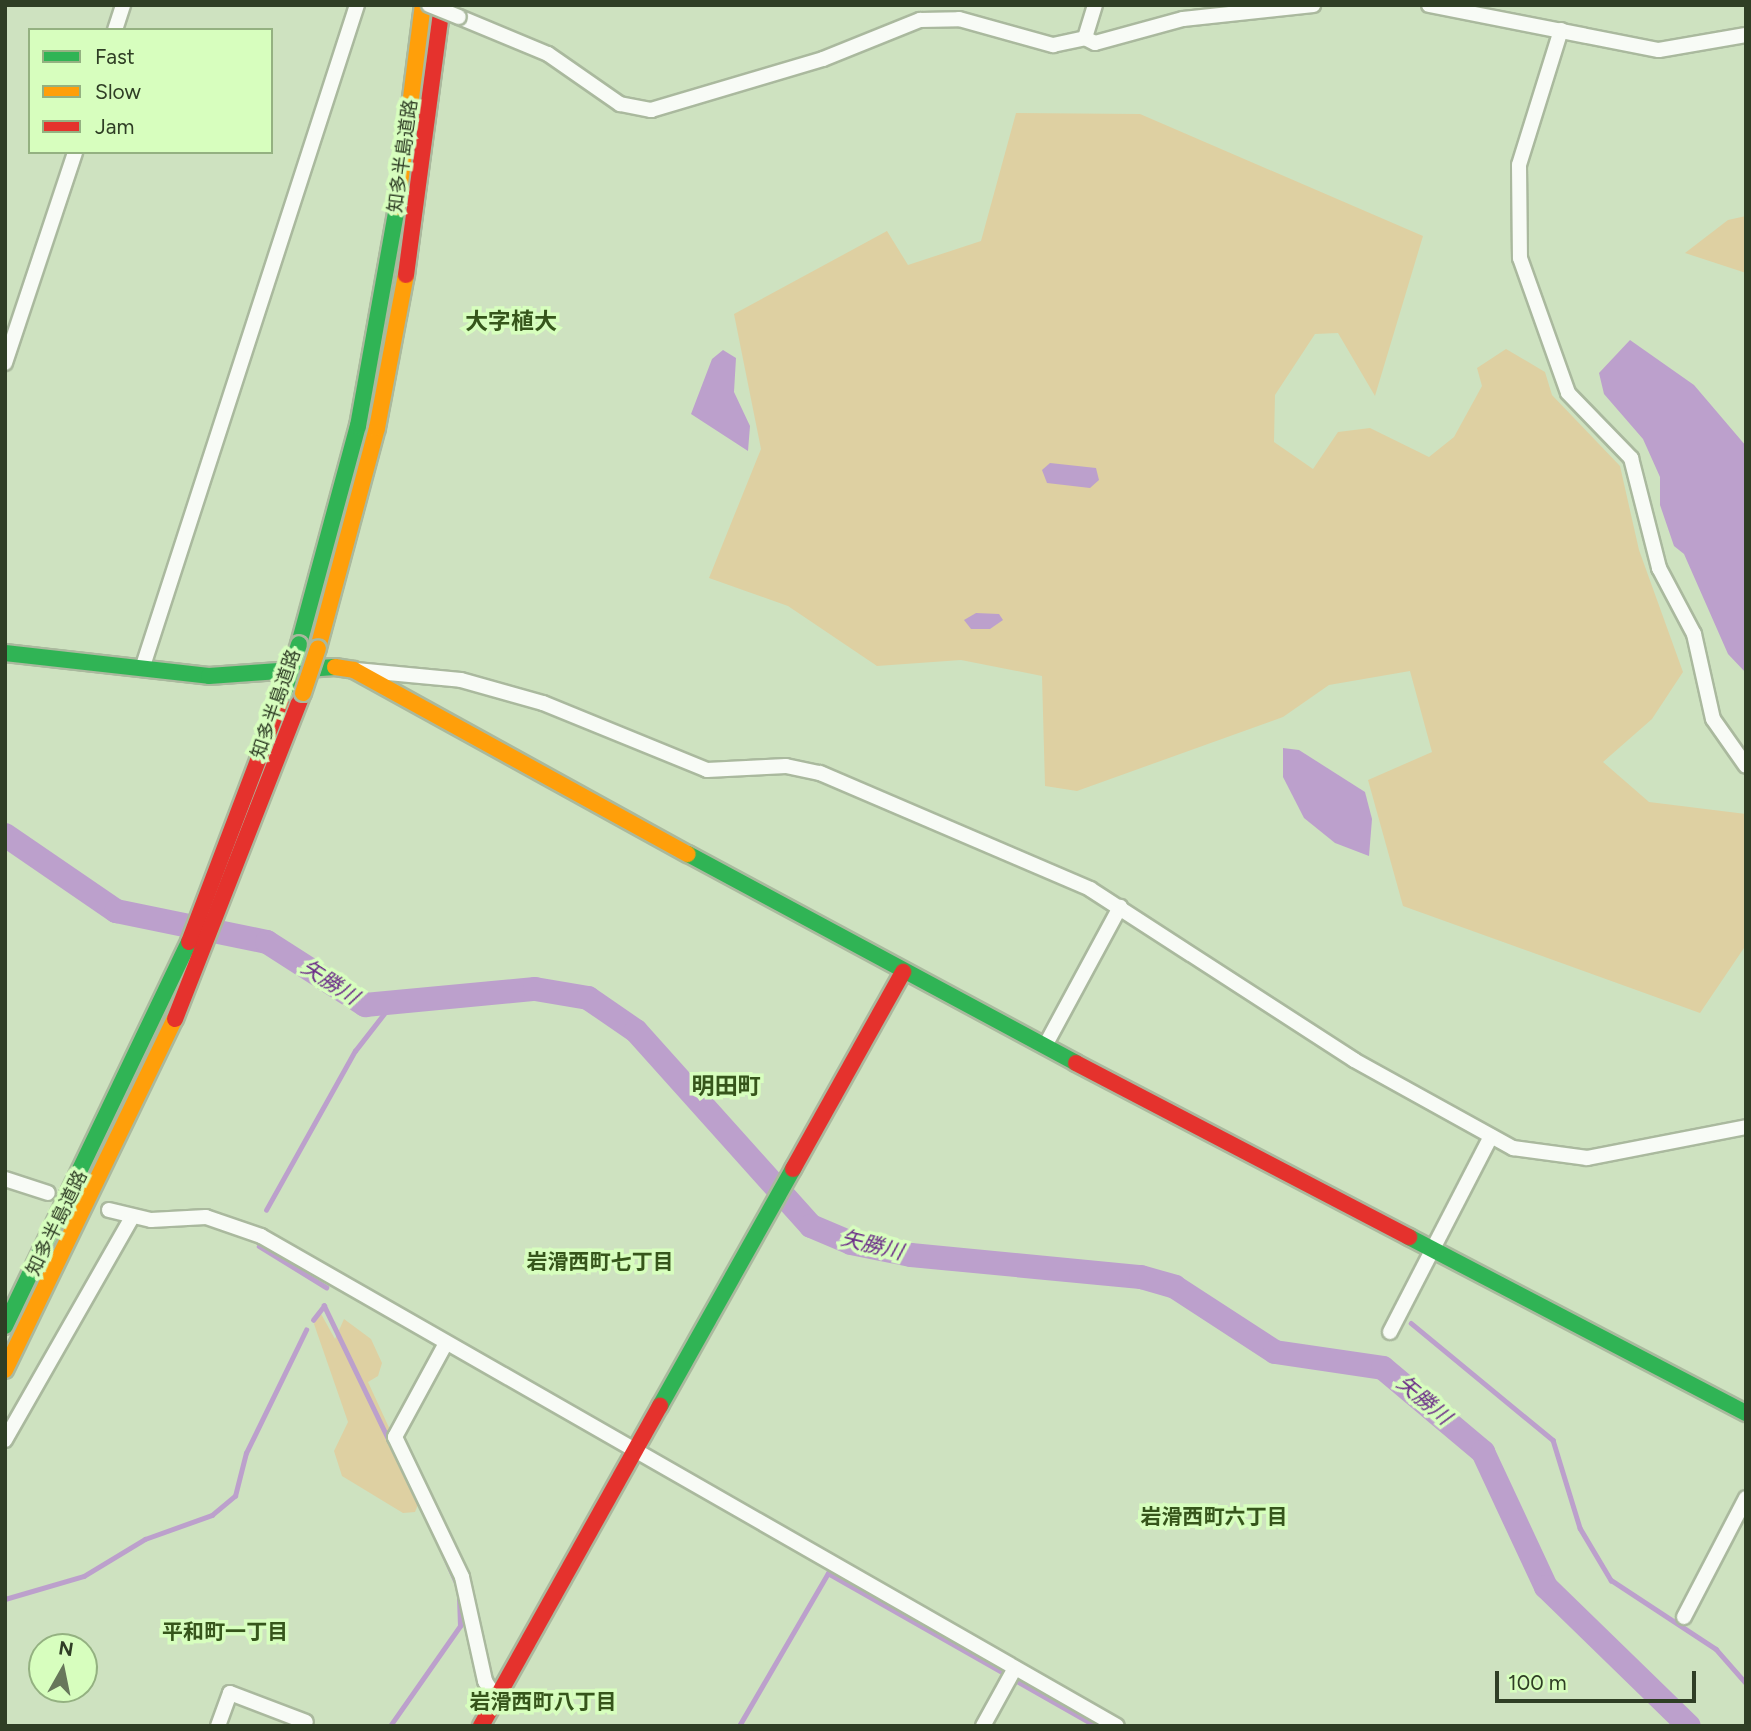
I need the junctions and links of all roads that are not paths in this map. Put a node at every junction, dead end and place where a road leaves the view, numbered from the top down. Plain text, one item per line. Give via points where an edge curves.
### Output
1 (123, 5) edge
2 (357, 5) edge
3 (423, 5) edge
4 (429, 5) edge
5 (442, 5) edge
6 (1095, 5) edge
7 (1313, 5) edge
8 (1429, 5) edge
9 (116, 28) edge
10 (1561, 30) junction
11 (1746, 35) edge
12 (1085, 38) junction
13 (74, 154) edge
14 (5, 363) edge
15 (5, 653) edge
16 (142, 668) junction
17 (354, 670) junction
18 (1746, 766) edge
19 (1120, 907) junction
20 (903, 972) junction
21 (1046, 1044) junction
22 (1746, 1128) edge
23 (1491, 1136) junction
24 (5, 1179) edge
25 (48, 1193) dead end
26 (109, 1210) dead end
27 (132, 1217) junction
28 (1433, 1247) junction
29 (5, 1326) edge
30 (1390, 1332) dead end
31 (446, 1343) junction
32 (5, 1370) edge
33 (1746, 1412) edge
34 (5, 1440) edge
35 (635, 1453) junction
36 (1746, 1498) edge
37 (1684, 1617) dead end
38 (1015, 1668) junction
39 (496, 1698) junction
40 (306, 1722) dead end
41 (218, 1726) edge
42 (481, 1726) edge
43 (983, 1726) edge
44 (1117, 1726) edge

1 - 9 street
2 - 16 street
3 - 29 main road, 知多半島道路, bridge via 384,303 355,438 284,692 176,975
4 - 12 street, bridge via 548,54 620,104 651,110 823,59 920,20 959,19 1053,45
5 - 32 main road, 知多半島道路, bridge via 402,306 377,428 318,648 238,876 194,980
6 - 12 street
7 - 12 street via 1183,19 1095,43
8 - 10 street
10 - 11 street via 1658,50
10 - 18 street via 1519,165 1520,258 1568,393 1630,458 1659,568 1694,634 1713,719
13 - 14 street
15 - 16 main road
16 - 17 main road via 209,676 325,666
17 - 19 street via 425,674 531,700 707,770 801,767 1033,862
17 - 20 main road
19 - 21 street
19 - 23 street via 1343,1054
20 - 21 main road
20 - 35 main road
21 - 28 main road
22 - 23 street via 1587,1158 1532,1153
23 - 28 street
24 - 25 street
26 - 27 street
27 - 31 street via 230,1222
27 - 34 street
28 - 30 street
28 - 33 main road
31 - 35 street
31 - 39 street via 395,1437 462,1577 485,1681
35 - 38 street
35 - 39 main road
36 - 37 street
38 - 43 street
38 - 44 street
39 - 42 main road
40 - 41 street via 230,1693

